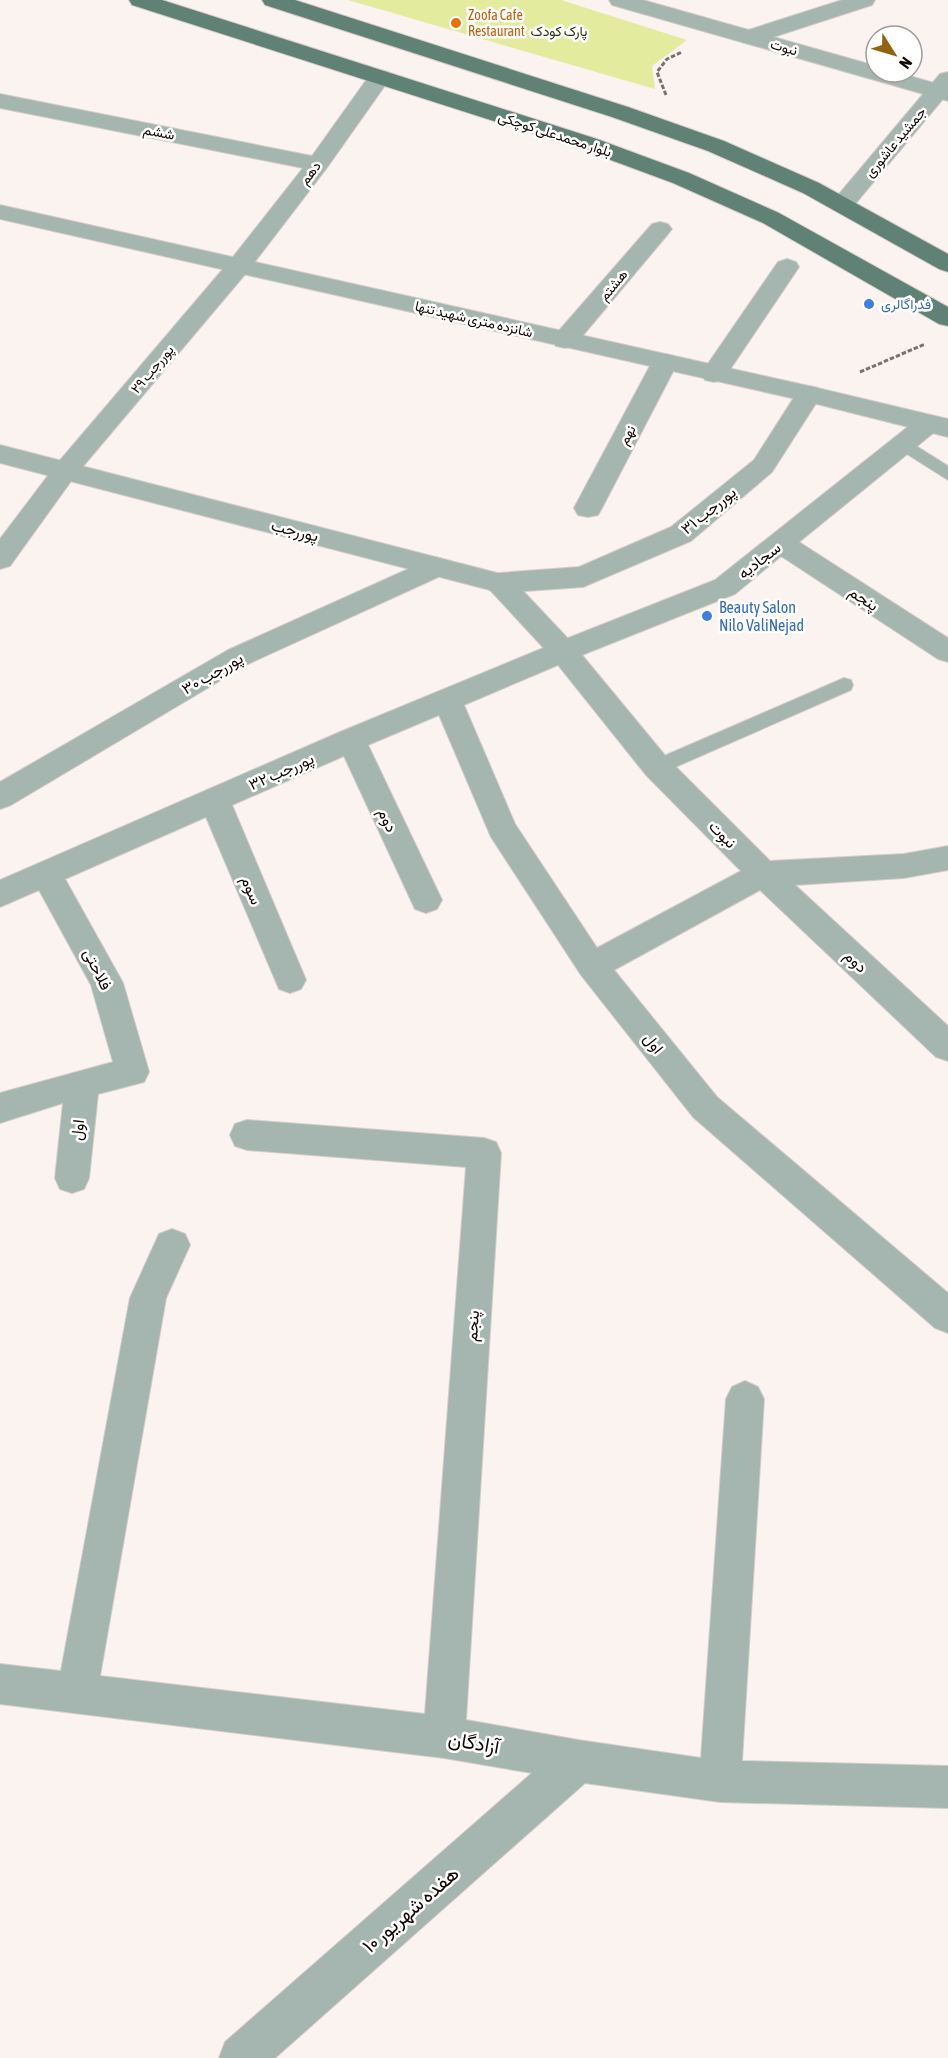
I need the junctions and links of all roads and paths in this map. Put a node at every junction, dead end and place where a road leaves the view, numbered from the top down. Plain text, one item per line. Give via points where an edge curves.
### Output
1 (140, 0) edge
2 (273, 0) edge
3 (620, 0) edge
4 (864, 0) edge
5 (750, 37) junction
6 (380, 77) junction
7 (945, 88) edge
8 (0, 101) edge
9 (691, 137) junction
10 (318, 164) junction
11 (842, 205) junction
12 (0, 212) edge
13 (660, 229) dead end
14 (948, 264) edge
15 (238, 267) junction
16 (787, 267) dead end
17 (948, 318) edge
18 (566, 340) junction
19 (927, 344) dead end
20 (665, 362) junction
21 (714, 374) junction
22 (809, 394) junction
23 (938, 426) edge
24 (905, 445) junction
25 (0, 454) edge
26 (66, 471) junction
27 (948, 474) edge
28 (588, 508) dead end
29 (781, 543) junction
30 (0, 559) edge
31 (435, 567) junction
32 (499, 583) junction
33 (563, 651) junction
34 (948, 652) edge
35 (844, 685) dead end
36 (447, 700) junction
37 (351, 740) junction
38 (657, 767) junction
39 (0, 798) edge
40 (214, 800) junction
41 (948, 858) edge
42 (46, 874) junction
43 (764, 874) junction
44 (0, 894) edge
45 (426, 900) dead end
46 (592, 966) junction
47 (290, 980) dead end
48 (948, 1047) edge
49 (82, 1083) junction
50 (0, 1108) edge
51 (247, 1135) dead end
52 (72, 1178) dead end
53 (172, 1245) dead end
54 (948, 1316) edge
55 (746, 1399) dead end
56 (0, 1684) edge
57 (77, 1692) junction
58 (444, 1737) junction
59 (578, 1761) junction
60 (720, 1781) junction
61 (948, 1787) edge
62 (241, 2058) edge

1 - 6 main road, بلوار محمدعلی کوچکی
2 - 9 main road
3 - 5 street, نبوت
4 - 5 street
5 - 7 street, نبوت
5 - 9 path via 696,47 662,63 657,72 661,85
6 - 10 street, دهم
6 - 17 main road, بلوار محمدعلی کوچکی via 681,178 771,218
7 - 11 street, جمشید عاشوری
8 - 10 street, ششم
9 - 11 main road
10 - 15 street, دهم
11 - 14 main road
12 - 15 street, شانزده متری شهید تنها
13 - 18 street, هشتم
15 - 18 street, شانزده متری شهید تنها
15 - 26 street, پوررجب ۲۹
16 - 21 street
18 - 20 street, شانزده متری شهید تنها
19 - 22 path
20 - 21 street, شانزده متری شهید تنها
20 - 28 street, نهم
21 - 22 street, شانزده متری شهید تنها
22 - 23 street, شانزده متری شهید تنها
22 - 32 street, پوررجب ۳۱ via 763,466 681,534 583,577
23 - 24 street, سجادیه
24 - 27 lane
24 - 29 street, سجادیه
25 - 26 street, پوررجب
26 - 30 street, پوررجب ۲۹
26 - 31 street, پوررجب
29 - 33 street, سجادیه via 725,587
29 - 34 street, پنجم
31 - 32 street, پوررجب
31 - 39 street, پوررجب ۳۰ via 238,657
32 - 33 street
33 - 36 street, پوررجب ۳۲
33 - 38 street, نبوت
35 - 38 lane
36 - 37 street, پوررجب ۳۲
36 - 46 street, اول via 502,829
37 - 40 street, پوررجب ۳۲
37 - 45 street, دوم
38 - 43 street, نبوت
40 - 42 street, پوررجب ۳۲
40 - 47 street, سوم
41 - 43 street via 904,866
42 - 44 street, پوررجب ۳۲
42 - 49 street, فلاحتی via 107,982 132,1072
43 - 46 street
43 - 48 street, دوم
46 - 54 street, اول via 705,1107
49 - 50 street
49 - 52 street, اول
51 - 58 street, پنجم via 484,1153
53 - 57 street via 148,1298
55 - 60 street
56 - 57 street, آزادگان
57 - 58 street, آزادگان
58 - 59 street, آزادگان
59 - 60 street, آزادگان
59 - 62 street, هفده شهریور ۱۰
60 - 61 street, آزادگان

